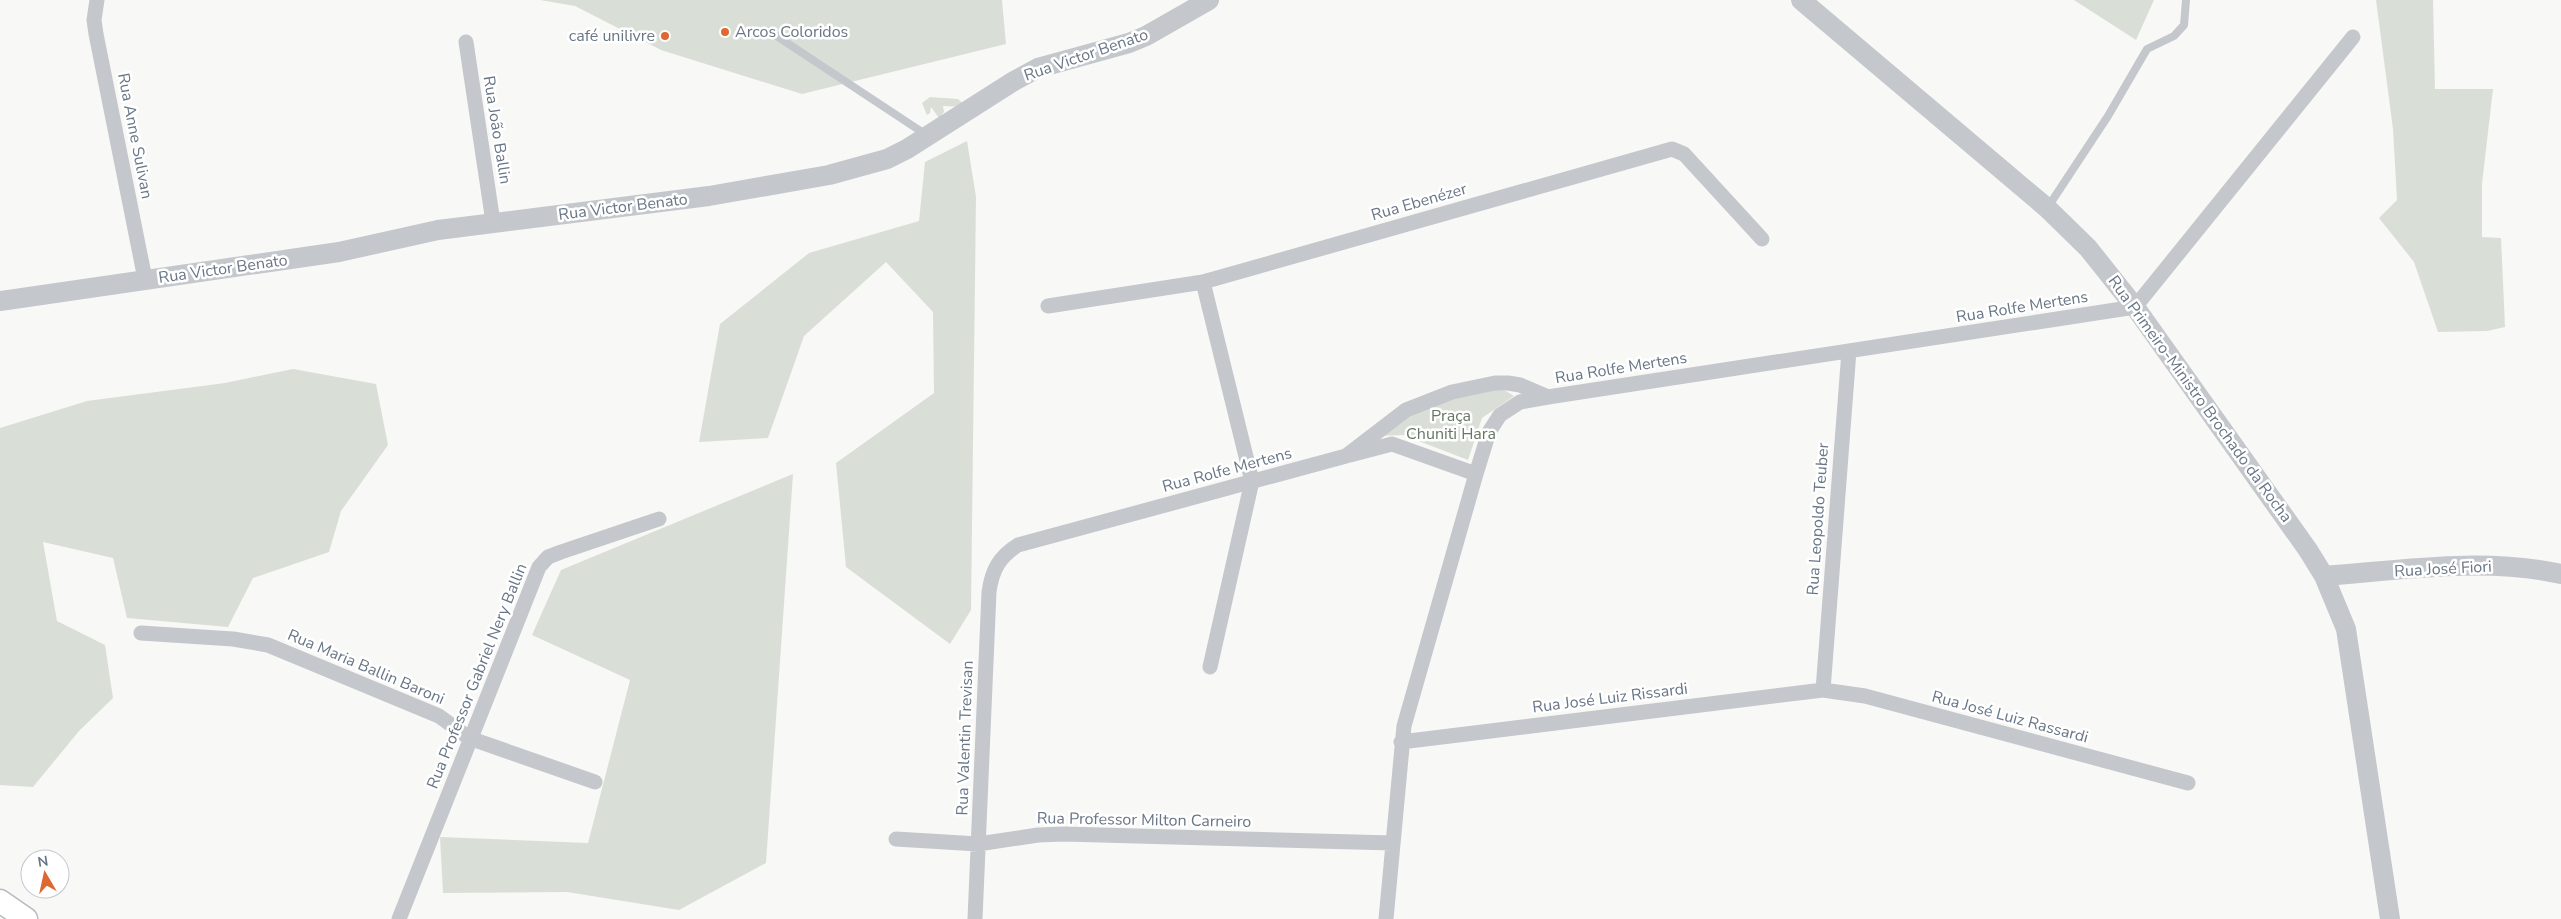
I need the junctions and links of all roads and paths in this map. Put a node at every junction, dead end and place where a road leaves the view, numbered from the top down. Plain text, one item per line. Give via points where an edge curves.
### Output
1 (97, 0) edge
2 (1209, 0) edge
3 (1801, 0) edge
4 (2186, 0) edge
5 (769, 31) dead end
6 (2353, 37) dead end
7 (466, 42) dead end
8 (929, 137) junction
9 (2047, 208) junction
10 (493, 222) junction
11 (1762, 238) dead end
12 (145, 280) junction
13 (1203, 282) junction
14 (0, 301) edge
15 (1048, 306) dead end
16 (2135, 307) junction
17 (1849, 351) junction
18 (1548, 397) junction
19 (1346, 456) junction
20 (1476, 474) junction
21 (1252, 481) junction
22 (659, 519) dead end
23 (998, 561) joint
24 (2561, 574) edge
25 (2324, 576) junction
26 (141, 633) dead end
27 (1210, 667) dead end
28 (1823, 690) junction
29 (469, 738) junction
30 (1402, 742) junction
31 (595, 782) dead end
32 (2188, 783) dead end
33 (896, 839) dead end
34 (1393, 843) junction
35 (978, 844) junction
36 (0, 900) edge
37 (26, 919) edge
38 (399, 919) edge
39 (975, 919) edge
40 (1386, 919) edge
41 (2390, 919) edge

1 - 12 street, Rua Anne Sulivan via 96,34
2 - 8 street, Rua Victor Benato via 1129,43 1038,68
3 - 9 street, Rua Primeiro-Ministro Brochado da Rocha
4 - 9 lane via 2184,25 2174,36 2146,49 2108,116
5 - 8 lane
6 - 16 street
7 - 10 street, Rua João Ballin
8 - 10 street, Rua Victor Benato via 886,159 793,182 690,199
9 - 16 street, Rua Primeiro-Ministro Brochado da Rocha via 2088,248
10 - 12 street, Rua Victor Benato via 431,231 339,252
11 - 13 street, Rua Ebenézer via 1684,154 1672,149
12 - 14 street, Rua Victor Benato
13 - 15 street, Rua Ebenézer
13 - 21 street
16 - 17 street, Rua Rolfe Mertens
16 - 25 street, Rua Primeiro-Ministro Brochado da Rocha via 2288,520
17 - 18 street, Rua Rolfe Mertens
17 - 28 street, Rua Leopoldo Teuber
18 - 19 street, Rua Rolfe Mertens via 1508,383 1452,392 1406,410
18 - 20 street via 1520,402 1500,415 1489,432
19 - 20 street via 1392,444
19 - 21 street, Rua Rolfe Mertens
20 - 30 street via 1409,705
21 - 23 street, Rua Rolfe Mertens via 1030,540
21 - 27 street
22 - 29 street, Rua Professor Gabriel Nery Ballin via 548,557 539,566
23 - 35 street, Rua Valentin Trevisan via 989,592
24 - 25 street, Rua José Fiori via 2486,566
25 - 41 street, Rua Primeiro-Ministro Brochado da Rocha via 2346,629
26 - 29 street, Rua Maria Ballin Baroni via 233,639 268,645 439,716
28 - 30 street, Rua José Luiz Rissardi
28 - 32 street, Rua José Luiz Rassardi via 1866,696
29 - 31 street, Rua Maria Ballin Baroni
29 - 38 street, Rua Professor Gabriel Nery Ballin
30 - 34 street
33 - 35 street, Rua Professor Milton Carneiro
34 - 35 street, Rua Professor Milton Carneiro via 1064,834
34 - 40 street
35 - 39 street, Rua Valentin Trevisan
36 - 37 main road

